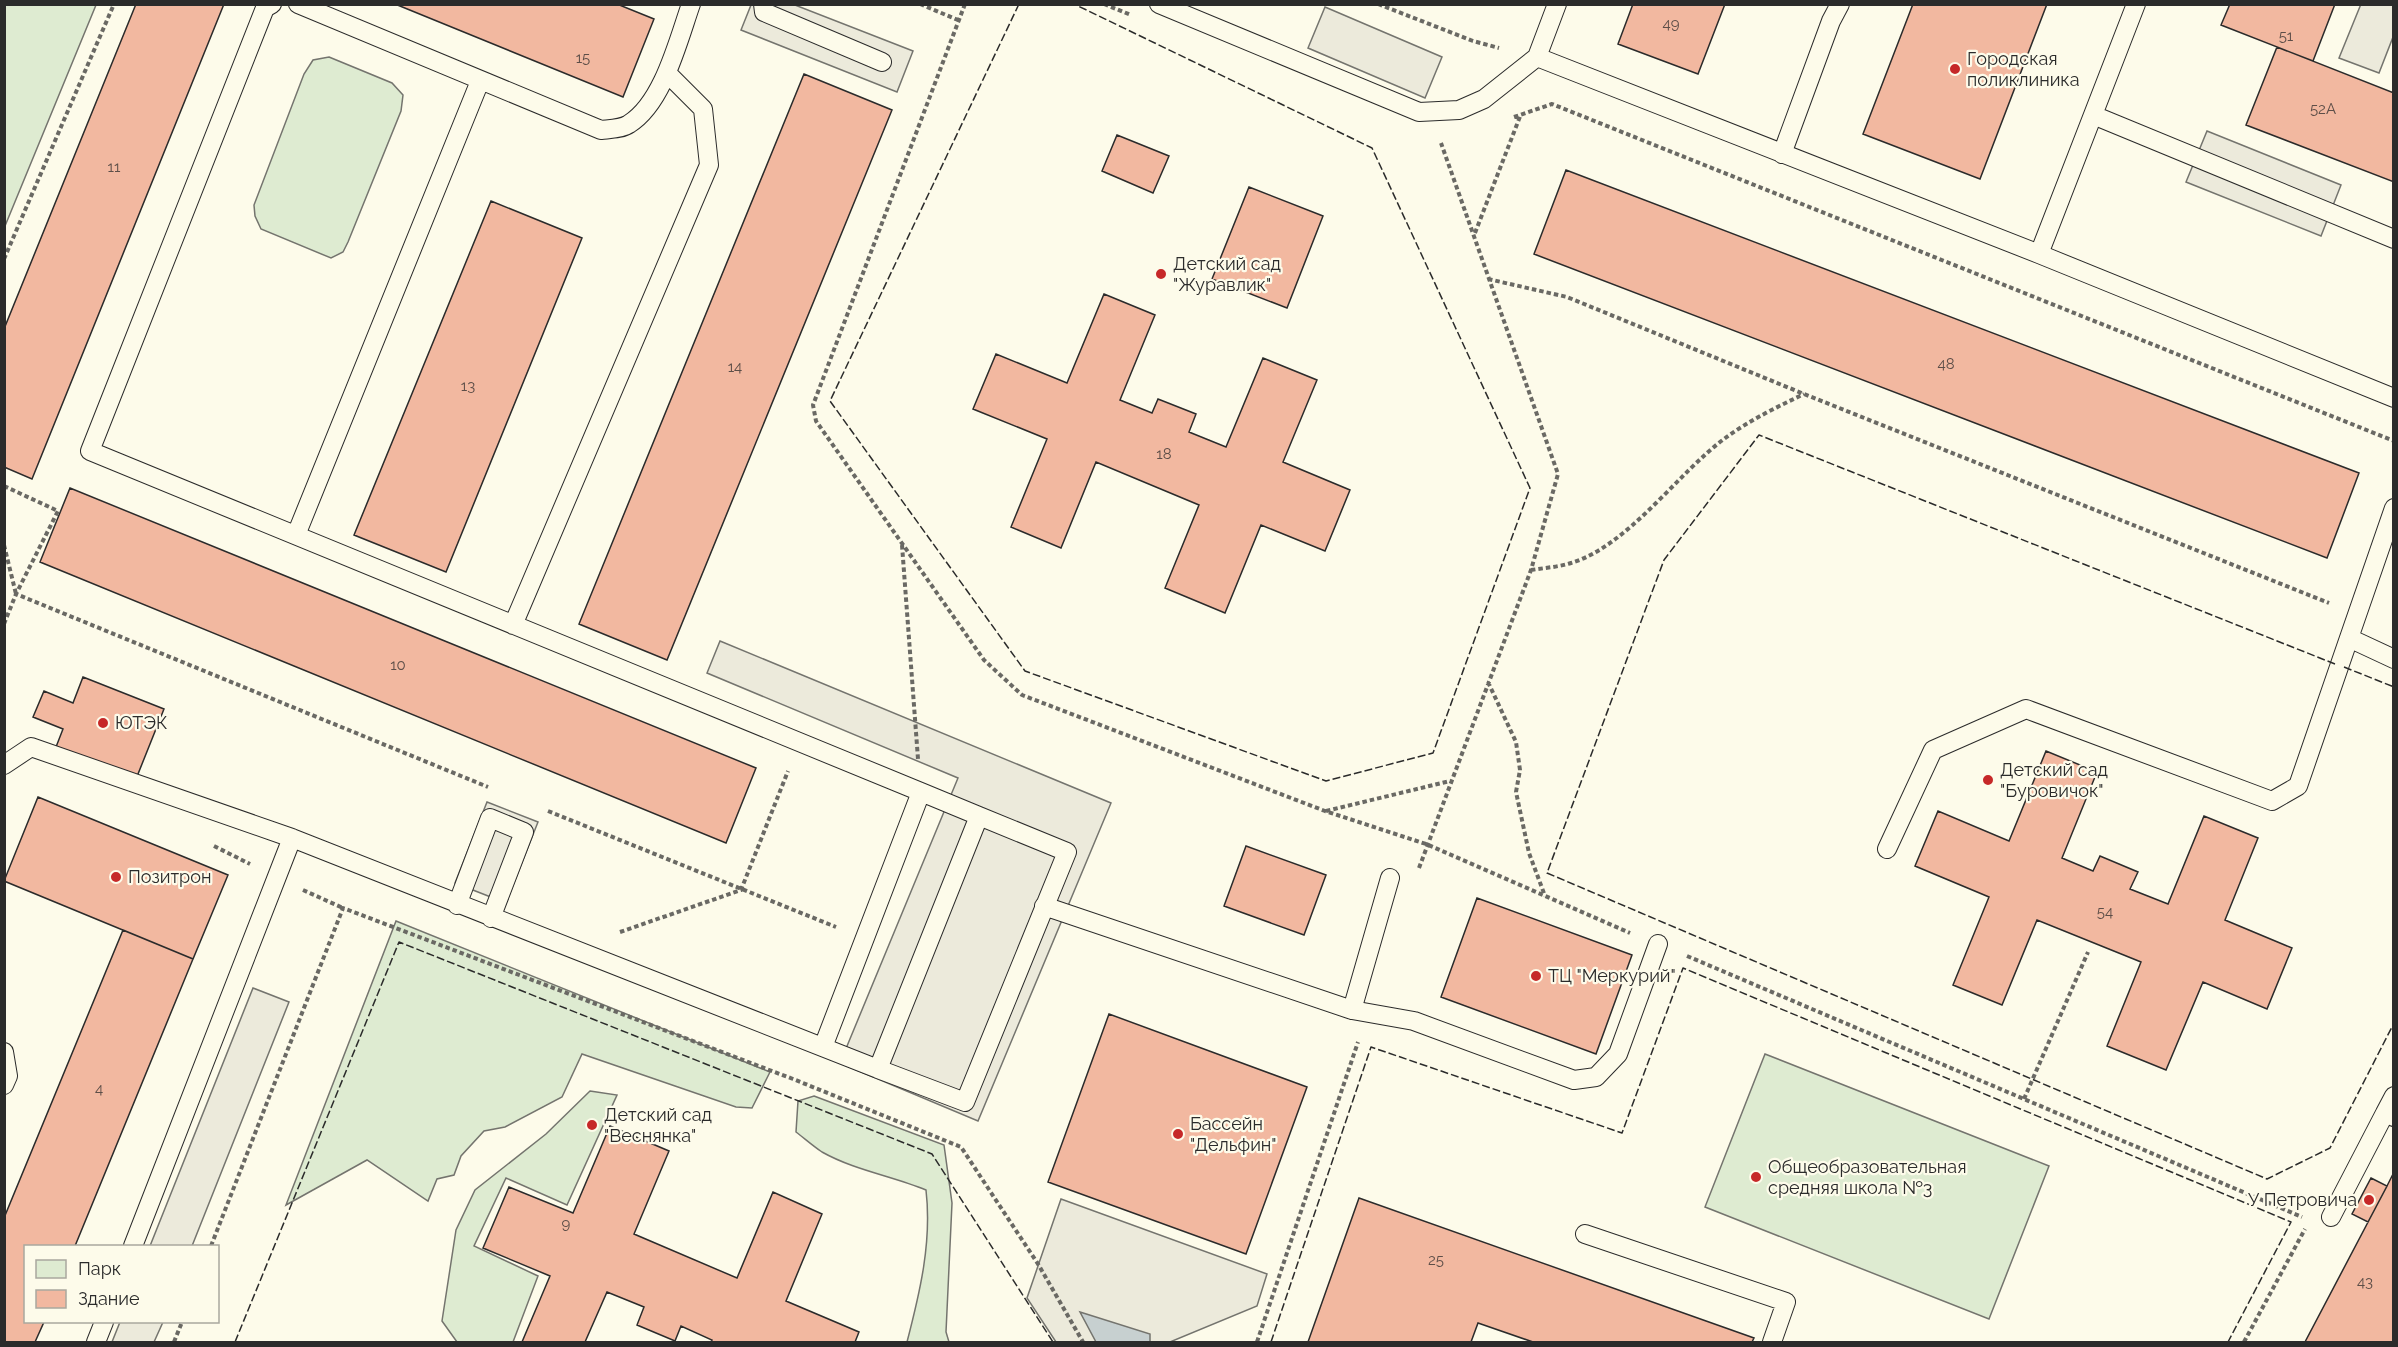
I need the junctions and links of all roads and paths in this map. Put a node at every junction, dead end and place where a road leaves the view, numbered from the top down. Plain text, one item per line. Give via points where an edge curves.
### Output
1 (114, 4) edge
2 (272, 4) edge
3 (298, 4) edge
4 (691, 4) edge
5 (763, 4) edge
6 (921, 4) edge
7 (965, 4) edge
8 (1160, 4) edge
9 (1378, 4) edge
10 (1557, 4) edge
11 (1840, 4) edge
12 (2136, 4) edge
13 (957, 20) junction
14 (1537, 57) junction
15 (882, 63) dead end
16 (667, 73) junction
17 (480, 81) junction
18 (1521, 114) junction
19 (2093, 115) junction
20 (1511, 118) dead end
21 (1450, 137) dead end
22 (1782, 154) junction
23 (1475, 233) junction
24 (2394, 239) edge
25 (2039, 254) junction
26 (4, 259) edge
27 (1488, 279) junction
28 (1804, 394) junction
29 (2394, 398) edge
30 (2394, 441) edge
31 (4, 486) edge
32 (2394, 508) edge
33 (296, 536) junction
34 (902, 544) junction
35 (4, 545) edge
36 (1531, 570) junction
37 (16, 594) junction
38 (2357, 615) junction
39 (4, 624) edge
40 (513, 625) junction
41 (2349, 638) junction
42 (2394, 659) edge
43 (1488, 682) junction
44 (799, 743) junction
45 (4, 765) edge
46 (1450, 781) junction
47 (498, 791) dead end
48 (921, 792) junction
49 (542, 809) dead end
50 (1325, 811) junction
51 (979, 816) junction
52 (292, 838) junction
53 (203, 841) dead end
54 (1426, 844) junction
55 (1887, 849) dead end
56 (277, 877) junction
57 (1390, 878) dead end
58 (1416, 878) dead end
59 (741, 890) junction
60 (1545, 897) junction
61 (456, 905) junction
62 (1044, 906) junction
63 (343, 908) junction
64 (492, 918) junction
65 (865, 938) junction
66 (1658, 944) junction
67 (570, 950) junction
68 (2088, 952) dead end
69 (1352, 1010) junction
70 (1373, 1014) junction
71 (823, 1047) junction
72 (4, 1052) edge
73 (878, 1069) junction
74 (4, 1085) edge
75 (2394, 1096) edge
76 (2024, 1099) junction
77 (2389, 1115) edge
78 (2331, 1218) dead end
79 (2310, 1220) dead end
80 (1585, 1233) dead end
81 (134, 1245) edge
82 (211, 1245) edge
83 (104, 1323) edge
84 (182, 1323) edge
85 (96, 1342) edge
86 (174, 1342) edge
87 (1083, 1342) edge
88 (1257, 1342) edge
89 (1772, 1342) edge

1 - 26 path
2 - 33 lane via 265,8 90,451
3 - 17 lane
4 - 16 lane
5 - 15 lane via 764,12
6 - 13 path
7 - 13 path
8 - 14 lane via 1419,112 1459,110 1484,99
9 - 14 path via 1473,41
10 - 14 lane
11 - 22 lane
12 - 19 lane
13 - 34 path via 813,405 816,421
14 - 18 path
14 - 22 lane
16 - 17 lane via 648,106 628,125 601,130
16 - 40 lane via 703,109 709,165
17 - 33 lane
18 - 20 path
18 - 23 path
18 - 30 path via 1552,104
19 - 24 lane
19 - 25 lane
21 - 23 path via 1440,141
22 - 25 lane
23 - 27 path
25 - 29 lane
27 - 28 path via 1567,297
27 - 36 path via 1558,474
28 - 36 path via 1723,439 1647,512 1604,545 1573,562
28 - 38 path
31 - 37 path via 58,511
32 - 38 lane
33 - 40 lane
34 - 48 path
34 - 50 path via 984,660 1022,695
35 - 37 path
36 - 43 path
37 - 39 path
37 - 47 path
38 - 41 lane
40 - 44 lane
41 - 42 lane
41 - 55 lane via 2298,786 2272,801 2026,710 1933,750
43 - 46 path
43 - 60 path via 1516,742 1520,770 1516,792 1529,853
44 - 48 lane
44 - 59 path
45 - 52 lane via 31,747
46 - 50 path
46 - 54 path
48 - 51 lane
48 - 65 lane
49 - 59 path
50 - 54 path
51 - 62 lane via 1067,852
51 - 73 lane
52 - 56 lane
52 - 61 lane
53 - 56 path
54 - 58 path
54 - 60 path
56 - 63 path
56 - 81 lane
57 - 69 lane
59 - 65 path
59 - 67 path
60 - 66 path
61 - 64 lane
61 - 64 lane via 490,818 524,832
62 - 69 lane
62 - 73 lane via 965,1102
63 - 82 path
63 - 87 path via 961,1147 1038,1264
64 - 67 lane
65 - 71 lane
66 - 70 lane via 1618,1054 1596,1077 1574,1080 1414,1021
66 - 76 path
67 - 71 lane
68 - 76 path
69 - 70 lane
70 - 88 path via 1353,1054
71 - 73 lane
72 - 74 lane via 8,1076
75 - 77 lane
76 - 79 path
77 - 78 lane
80 - 89 lane via 1786,1302
83 - 85 lane
84 - 86 path

